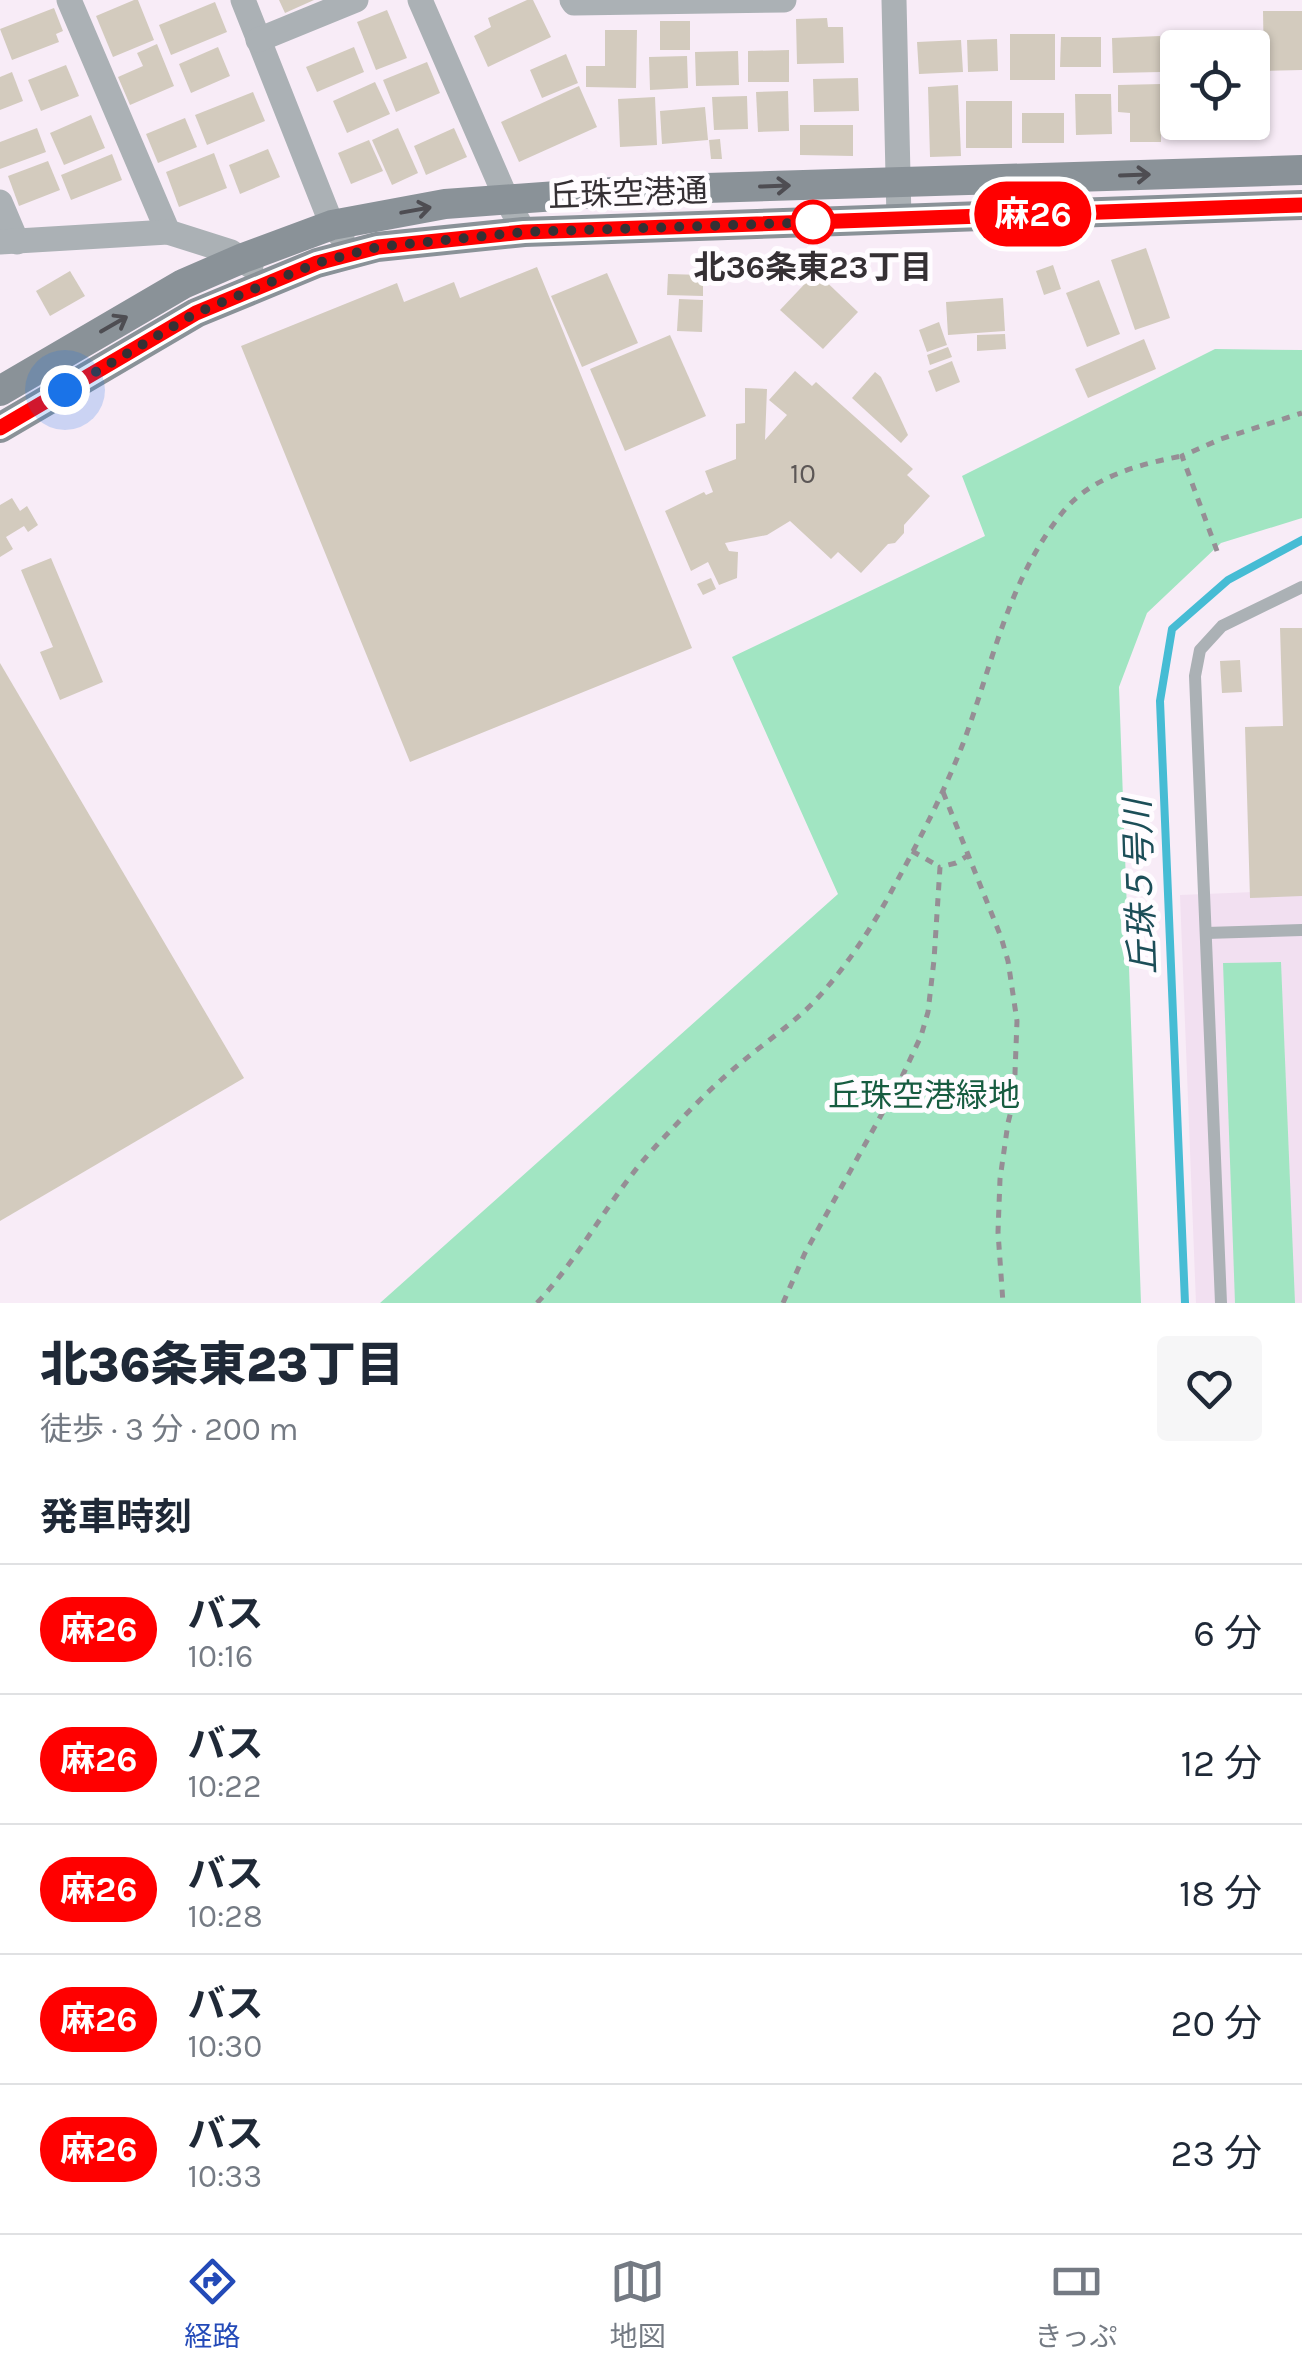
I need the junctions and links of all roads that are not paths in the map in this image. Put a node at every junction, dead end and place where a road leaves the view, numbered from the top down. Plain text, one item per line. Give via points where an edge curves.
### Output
1 (69, 0) edge
2 (242, 0) edge
3 (356, 0) edge
4 (420, 0) edge
5 (572, 0) edge
6 (784, 0) edge
7 (894, 0) edge
8 (736, 1) edge
9 (258, 40) junction
10 (1302, 170) edge
11 (896, 182) junction
12 (507, 200) junction
13 (0, 202) edge
14 (1302, 205) edge
15 (898, 219) junction
16 (332, 225) junction
17 (168, 232) junction
18 (524, 232) junction
19 (8, 242) edge
20 (354, 253) junction
21 (243, 258) junction
22 (270, 282) junction
23 (0, 390) edge
24 (0, 428) edge
25 (1302, 586) edge
26 (1302, 930) edge
27 (1206, 933) junction
28 (1221, 1303) edge

1 - 17 street
2 - 9 street
3 - 9 street
4 - 12 street
5 - 8 street
6 - 8 street
7 - 11 street
9 - 16 street
11 -> 10 main road, 丘珠空港通
12 -> 11 main road, 丘珠空港通
11 - 15 street
16 -> 12 main road, 丘珠空港通
12 - 18 street
13 - 19 street
14 - 15 main road, 丘珠空港通
15 - 18 main road, 丘珠空港通
16 - 20 street
16 - 21 main road, 丘珠空港通
17 - 19 street
17 - 21 street
18 - 20 main road, 丘珠空港通
20 - 22 main road, 丘珠空港通
21 - 22 street
23 -> 21 main road, 丘珠空港通 via 182,284
22 - 24 main road, 丘珠空港通 via 196,313
25 - 27 lane via 1222,626 1200,650 1195,676
26 - 27 lane
27 - 28 lane

